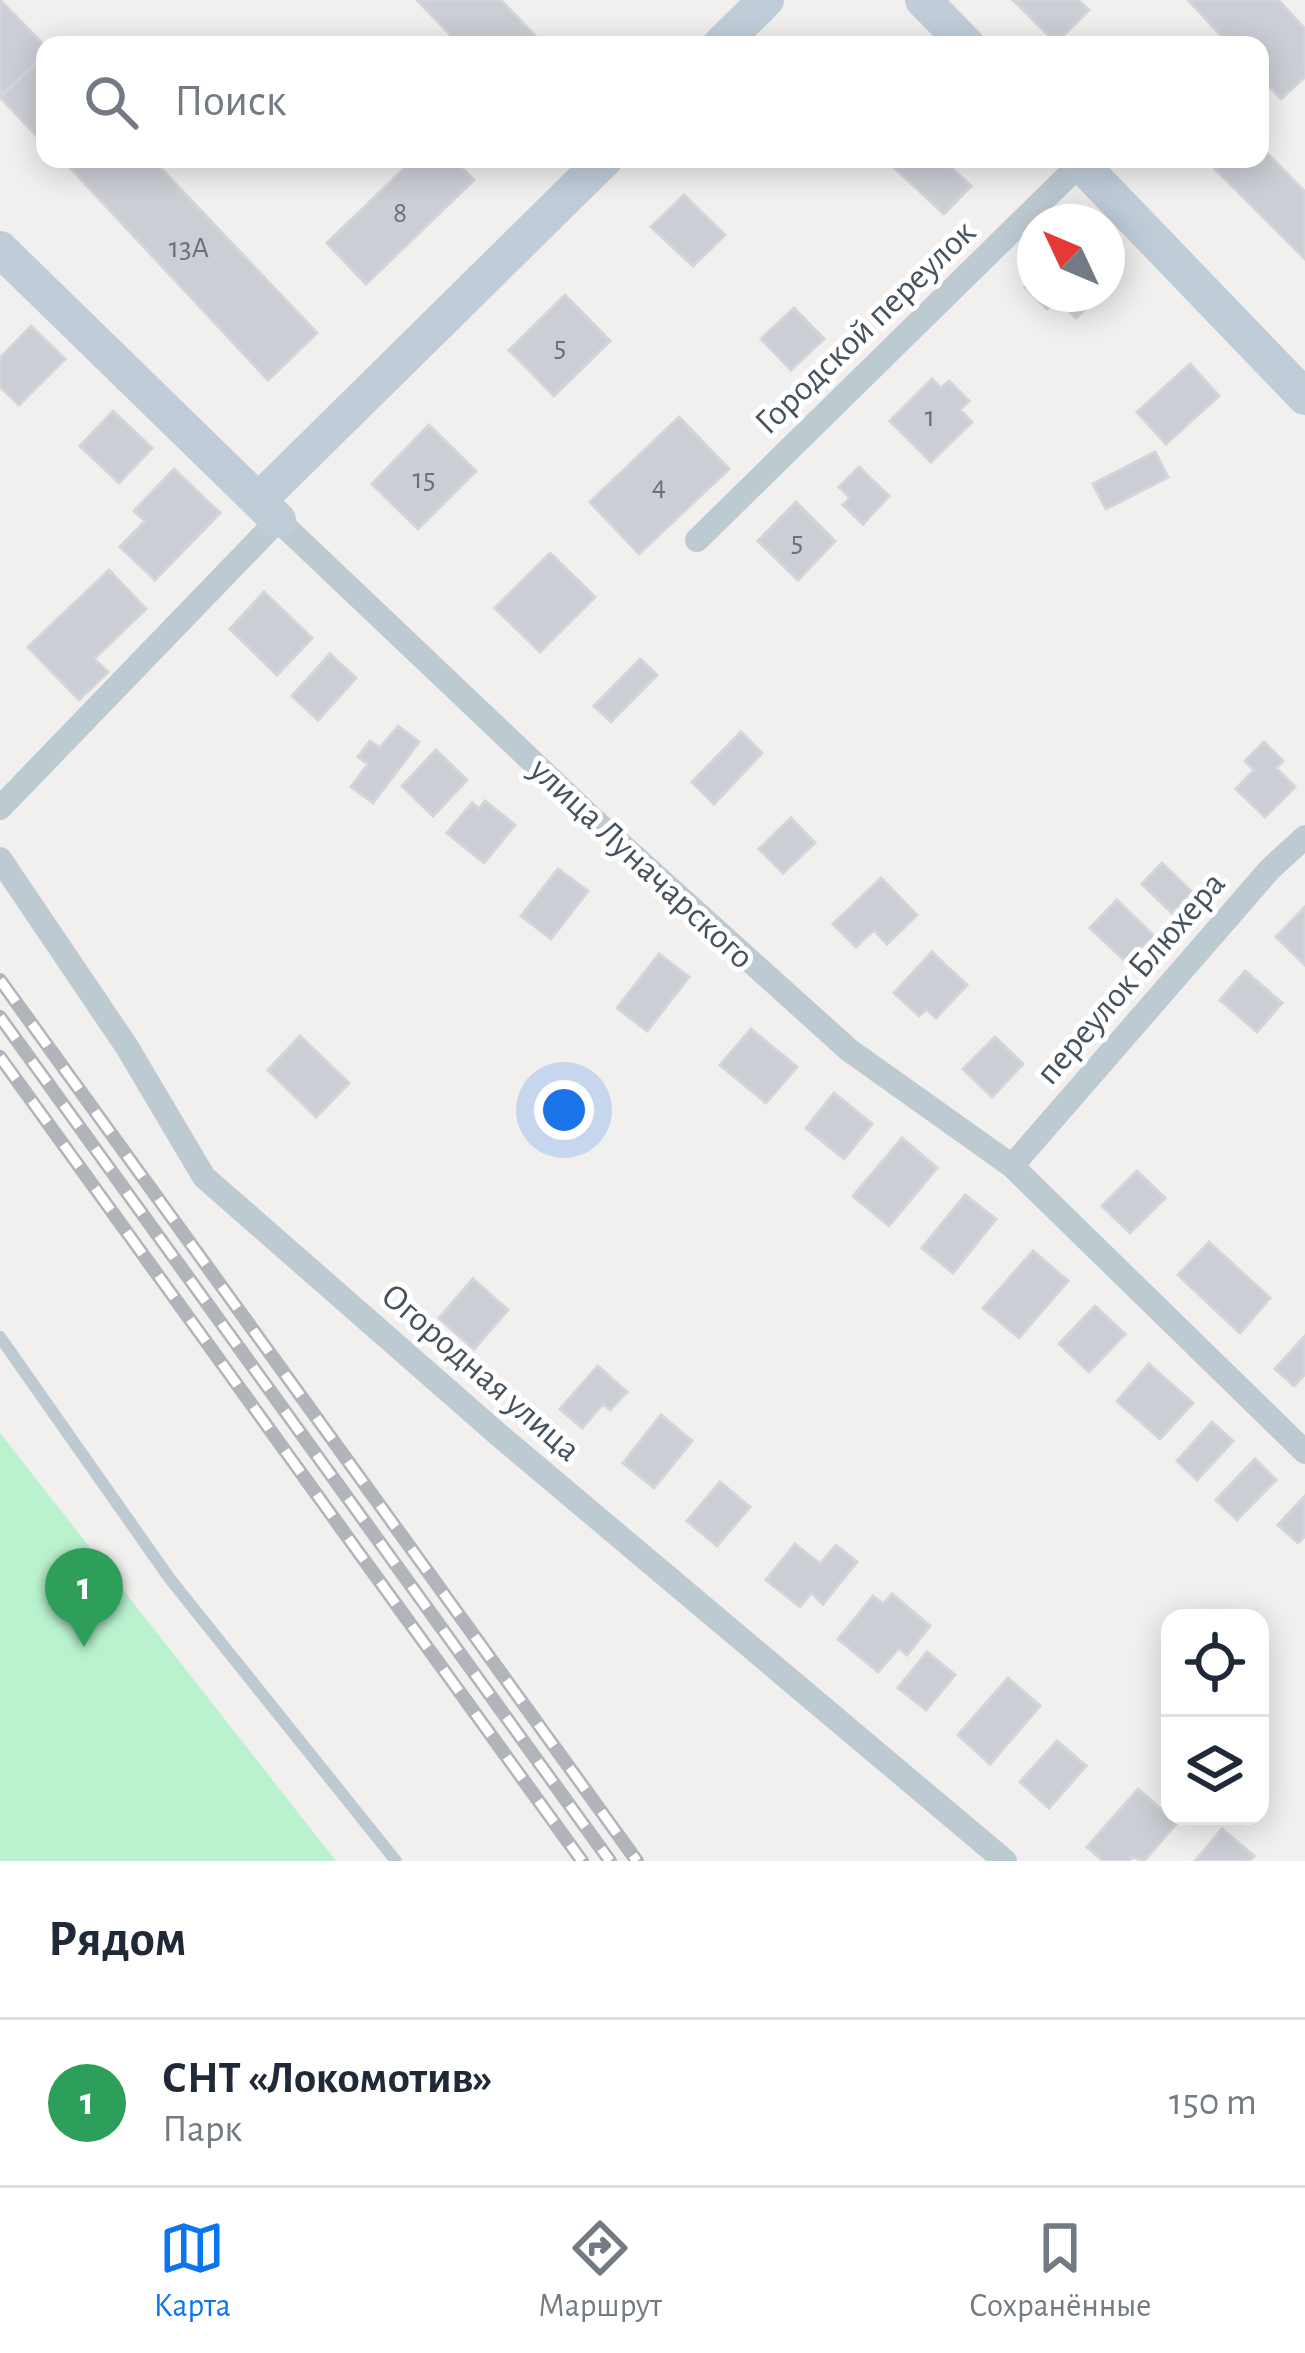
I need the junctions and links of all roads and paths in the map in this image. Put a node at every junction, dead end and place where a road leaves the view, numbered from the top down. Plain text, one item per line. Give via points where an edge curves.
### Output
1 (766, 0) edge
2 (923, 0) edge
3 (729, 36) edge
4 (958, 36) edge
5 (596, 168) edge
6 (1071, 168) edge
7 (1085, 168) edge
8 (0, 249) edge
9 (1305, 397) edge
10 (268, 510) junction
11 (697, 540) dead end
12 (0, 808) edge
13 (1305, 837) edge
14 (0, 859) edge
15 (1012, 1166) junction
16 (0, 1337) edge
17 (1305, 1452) edge
18 (396, 1861) edge
19 (1005, 1861) edge

1 - 3 street
2 - 4 street
5 - 10 street
6 - 11 street, Городской переулок
7 - 9 street
8 - 10 street, улица Луначарского
10 - 12 street
10 - 15 street, улица Луначарского via 848,1049
13 - 15 street, переулок Блюхера
14 - 19 street, Огородная улица via 204,1177
15 - 17 street, улица Луначарского
16 - 18 lane via 170,1579

